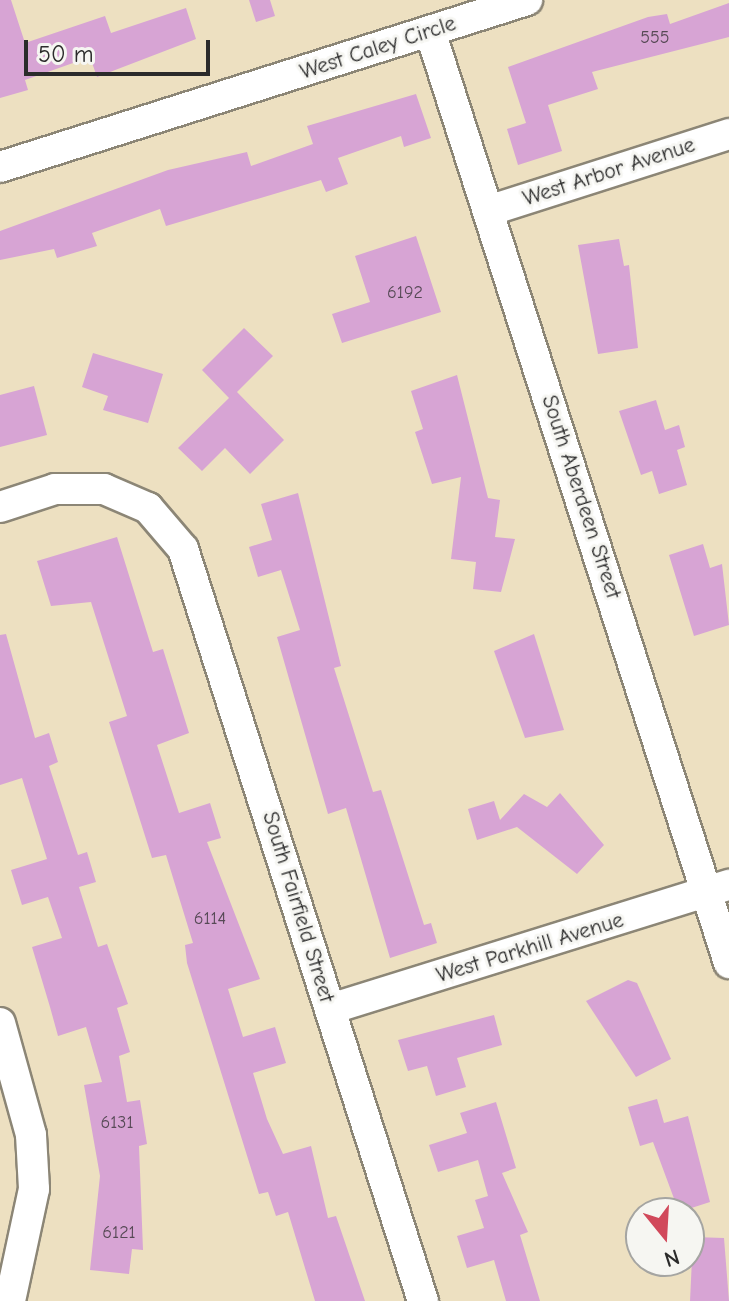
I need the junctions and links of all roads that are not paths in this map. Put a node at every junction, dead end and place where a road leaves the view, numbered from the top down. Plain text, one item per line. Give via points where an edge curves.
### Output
1 (527, 0) edge
2 (430, 31) junction
3 (729, 134) edge
4 (0, 167) edge
5 (488, 211) junction
6 (0, 507) edge
7 (718, 888) edge
8 (729, 963) edge
9 (330, 1009) junction
10 (0, 1023) edge
11 (10, 1301) edge
12 (423, 1301) edge

1 - 2 street, West Caley Circle
2 - 4 street, West Caley Circle
2 - 5 street, South Aberdeen Street
3 - 5 street, West Arbor Avenue
5 - 7 street, South Aberdeen Street
6 - 9 street, South Fairfield Street via 75,486 130,498 162,519 191,565
7 - 8 street, South Aberdeen Street
7 - 9 street, West Parkhill Avenue
9 - 12 street, South Fairfield Street
10 - 11 street via 31,1135 34,1189

